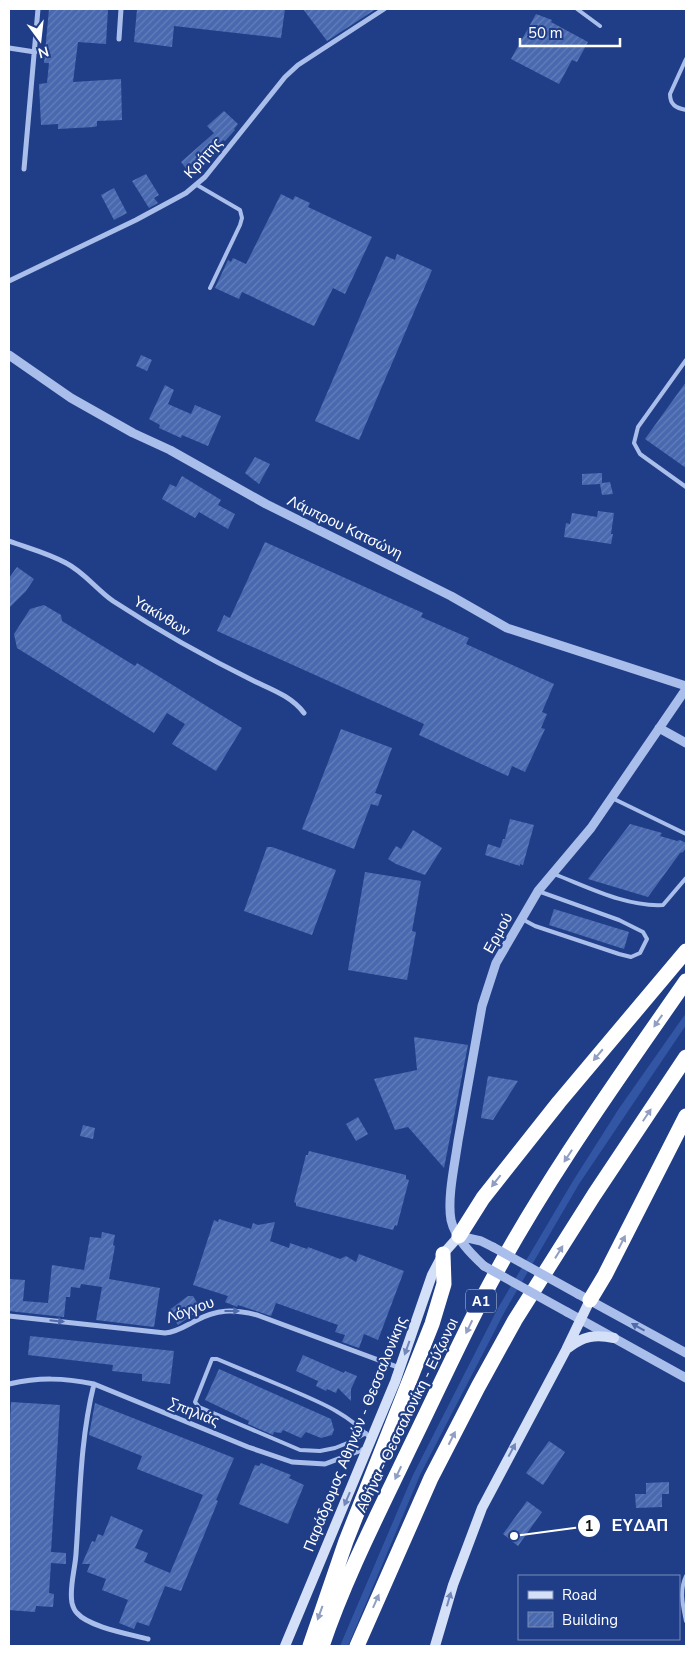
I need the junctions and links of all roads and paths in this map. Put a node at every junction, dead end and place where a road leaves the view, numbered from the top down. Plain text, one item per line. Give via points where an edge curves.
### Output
1 (38, 9) edge
2 (121, 9) edge
3 (384, 9) edge
4 (577, 9) edge
5 (600, 26) dead end
6 (119, 39) dead end
7 (9, 48) edge
8 (35, 52) junction
9 (686, 59) edge
10 (686, 110) edge
11 (24, 169) dead end
12 (197, 184) junction
13 (9, 281) edge
14 (210, 288) dead end
15 (9, 355) edge
16 (686, 360) edge
17 (686, 487) edge
18 (9, 541) edge
19 (686, 688) edge
20 (304, 712) dead end
21 (659, 728) junction
22 (686, 743) edge
23 (612, 798) junction
24 (686, 834) edge
25 (552, 873) junction
26 (686, 878) edge
27 (538, 891) junction
28 (521, 918) junction
29 (686, 951) edge
30 (686, 981) edge
31 (686, 1057) edge
32 (686, 1116) edge
33 (459, 1236) junction
34 (443, 1254) junction
35 (584, 1297) junction
36 (9, 1316) edge
37 (581, 1319) junction
38 (614, 1338) junction
39 (566, 1350) junction
40 (686, 1353) edge
41 (400, 1368) junction
42 (686, 1378) edge
43 (9, 1384) edge
44 (94, 1384) junction
45 (369, 1440) junction
46 (686, 1576) edge
47 (686, 1622) edge
48 (148, 1640) dead end
49 (285, 1646) edge
50 (310, 1646) edge
51 (322, 1646) edge
52 (357, 1646) edge
53 (436, 1646) edge

1 - 8 street
2 - 6 street
3 - 12 street, Κρήτης via 298,65 285,77
4 - 5 lane
7 - 8 street
8 - 11 street
9 - 10 lane via 670,100 678,108
12 - 13 street, Κρήτης via 136,220
12 - 14 lane via 240,210 242,218
15 - 19 street, Λάμπρου Κατσώνη via 71,398 133,433 508,628
16 - 17 lane via 638,426 634,443 640,454
18 - 20 street, Υακίνθων via 67,563 108,597 143,620 220,664 282,694
19 - 21 street, Ερμού
21 - 22 street
21 - 23 street, Ερμού
23 - 24 lane
23 - 25 street, Ερμού
25 - 26 lane via 648,906 663,905
25 - 27 street, Ερμού
27 - 28 street, Ερμού
27 - 28 lane via 643,932 647,939 640,953 631,957 619,954 535,926
28 - 33 street, Ερμού via 496,963 482,1006 454,1168 450,1212
29 -> 33 highway via 558,1102 483,1198
30 -> 51 highway, Αθήνα - Θεσσαλονίκη - Εύζωνοι / Α1 via 558,1171 482,1299 368,1536
52 -> 31 highway, Α1 via 431,1478 487,1370 594,1195
35 -> 32 highway via 605,1275
33 - 34 main road, Παράδρομος Αθηνών - Θεσσαλονίκης
33 - 35 street, bridge via 481,1241
33 - 37 street, Ερμού, bridge via 484,1266
34 -> 41 main road, Παράδρομος Αθηνών - Θεσσαλονίκης via 432,1275
34 -> 50 highway via 444,1284 432,1324 350,1532
35 - 37 main road
40 -> 35 street
36 -> 41 street, Λόγγου via 165,1333 211,1314 225,1310 242,1311
37 - 38 street, Ερμού
37 - 39 main road
38 - 39 main road via 587,1337
38 - 42 street, Ερμού
53 -> 39 main road via 453,1585 482,1508
41 - 45 main road, Παράδρομος Αθηνών - Θεσσαλονίκης
43 - 44 street, Σπηλιάς via 26,1380 67,1379
44 - 45 street, Σπηλιάς via 292,1462 325,1464
44 - 48 street via 82,1459 72,1605 87,1622
45 - 45 lane via 358,1425 332,1407 217,1360 212,1359 195,1402 199,1407 300,1450 334,1448
45 -> 49 main road, Παράδρομος Αθηνών - Θεσσαλονίκης
46 - 47 lane via 681,1599

